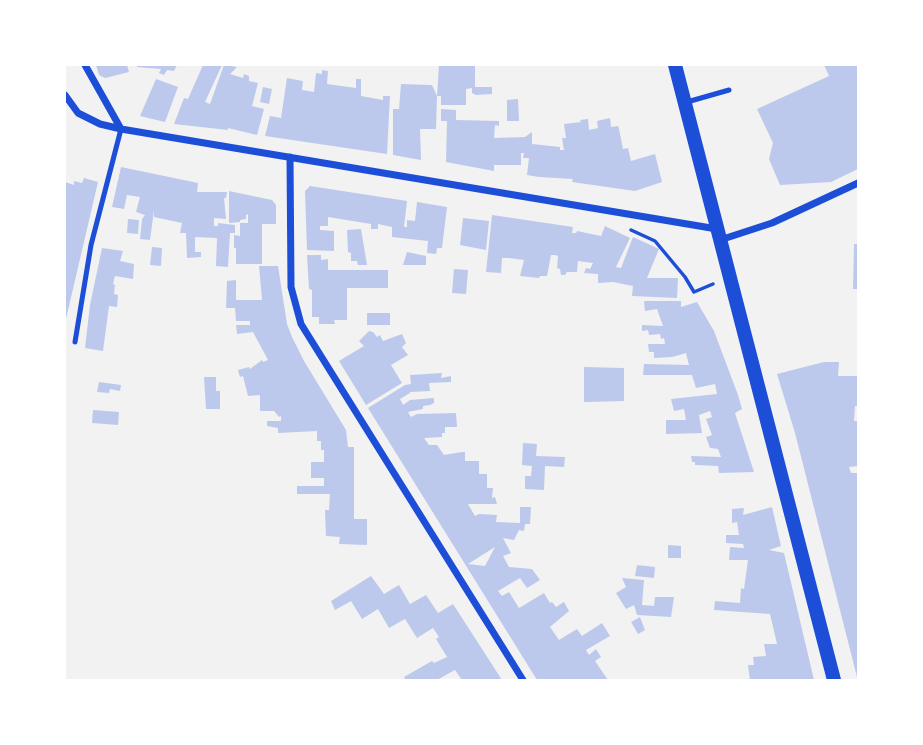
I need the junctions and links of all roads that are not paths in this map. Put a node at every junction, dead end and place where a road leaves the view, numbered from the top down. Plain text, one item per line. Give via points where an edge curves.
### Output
1 (85, 65) edge
2 (675, 65) edge
3 (729, 90) dead end
4 (65, 95) edge
5 (684, 103) junction
6 (121, 129) junction
7 (290, 157) junction
8 (858, 183) edge
9 (718, 235) junction
10 (75, 342) dead end
11 (523, 680) edge
12 (834, 680) edge

1 - 6 street
2 - 5 main road
3 - 5 lane
4 - 6 street via 78,113
5 - 9 main road
6 - 7 street
6 - 10 lane via 91,245
7 - 9 street via 632,215
7 - 11 street via 291,287 301,324
8 - 9 street via 772,223
9 - 12 main road

